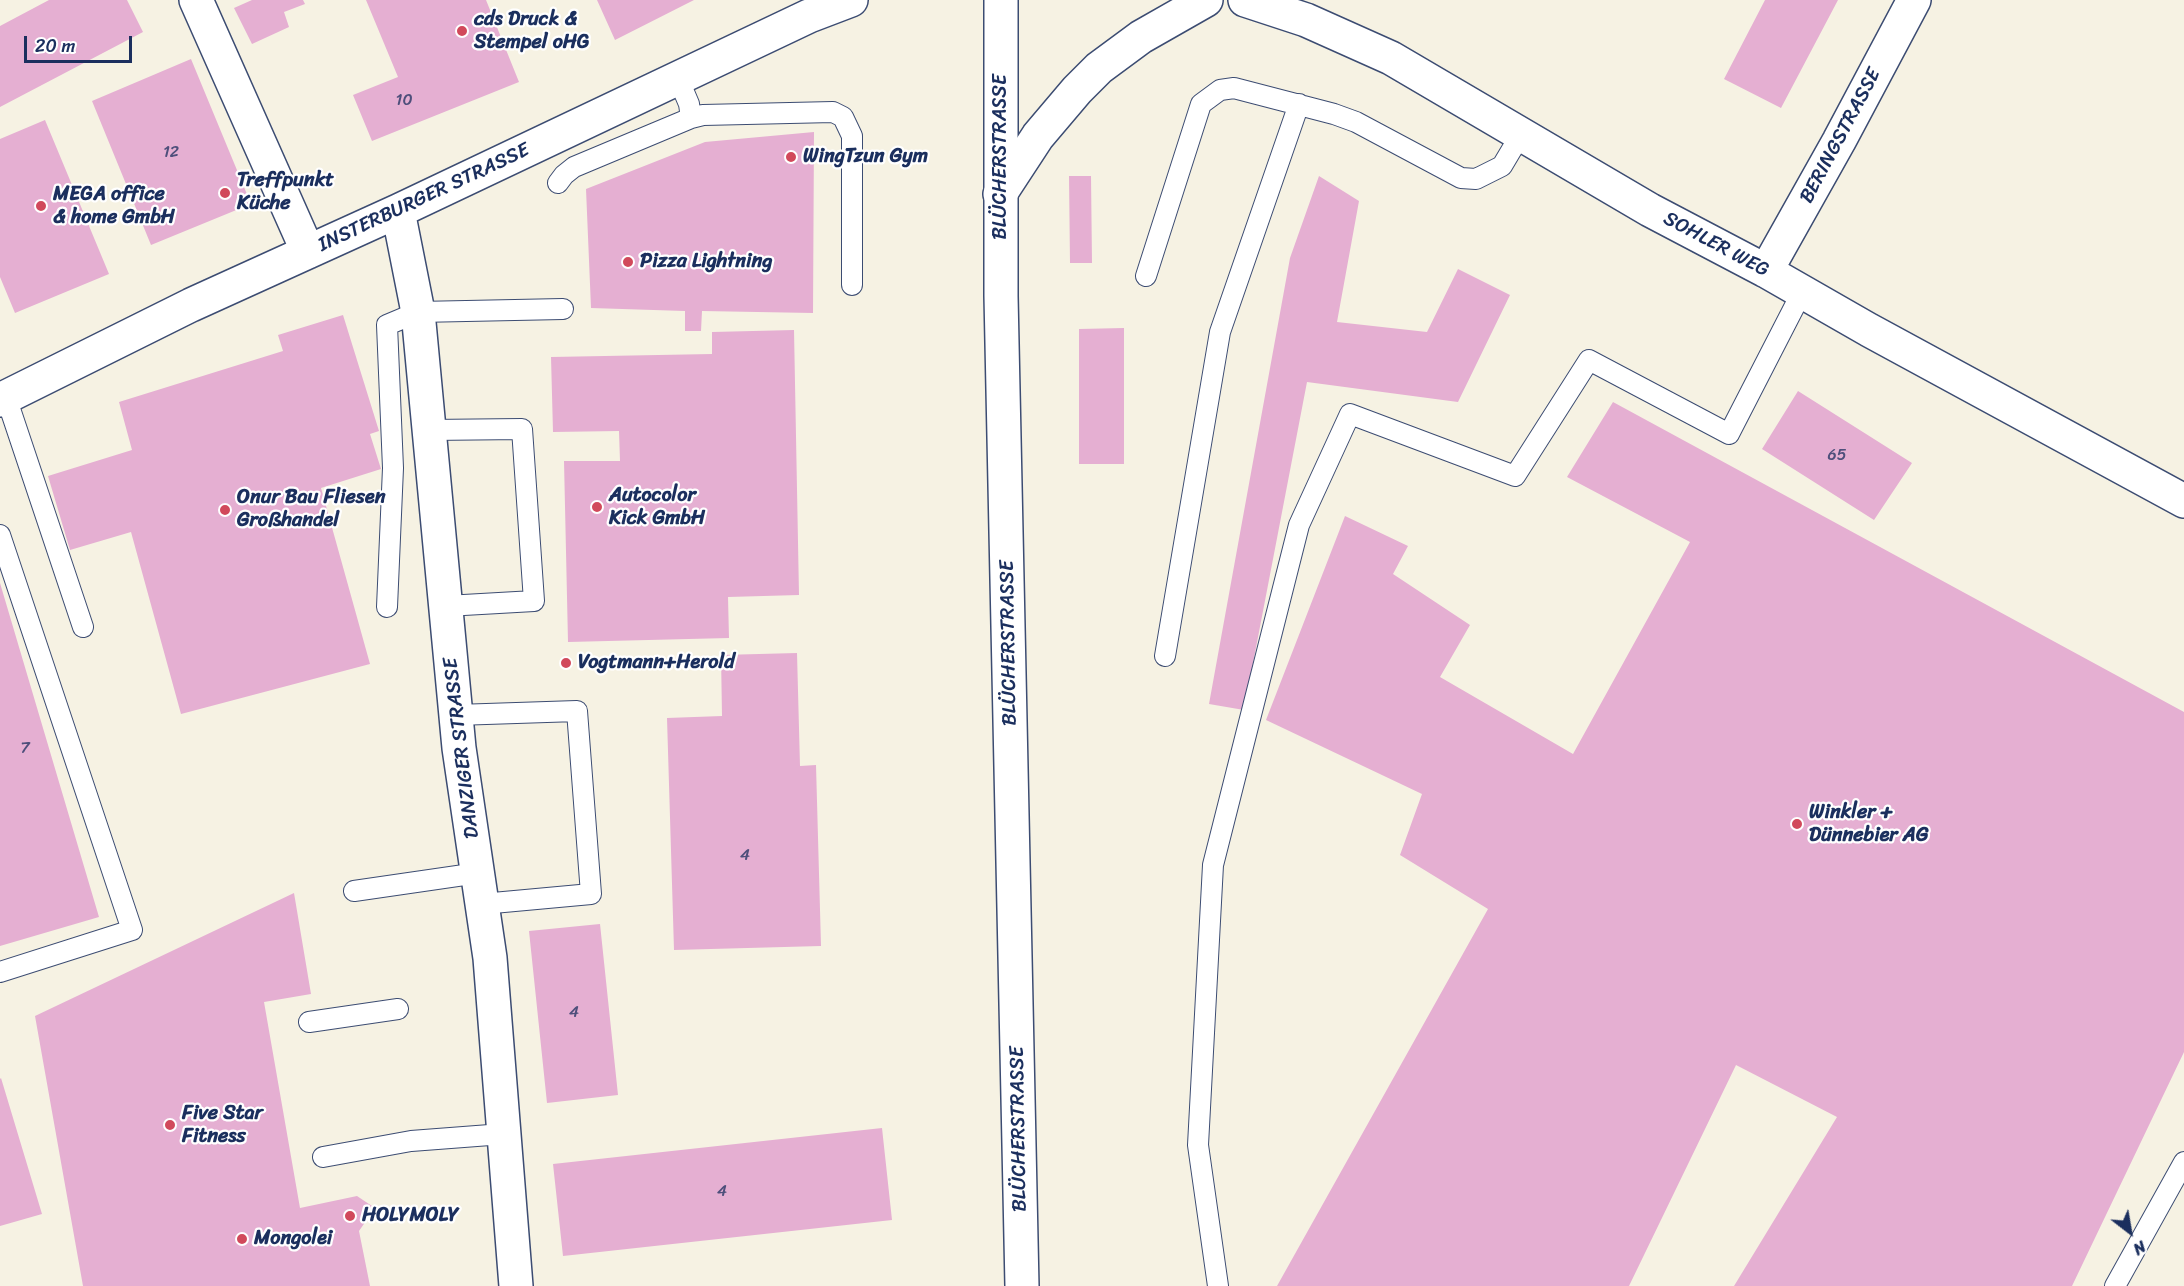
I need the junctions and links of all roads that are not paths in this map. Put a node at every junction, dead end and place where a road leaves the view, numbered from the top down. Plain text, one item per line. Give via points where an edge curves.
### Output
1 (196, 0) edge
2 (851, 0) edge
3 (1001, 0) edge
4 (1206, 0) edge
5 (1245, 0) edge
6 (1914, 0) edge
7 (678, 78) junction
8 (1299, 104) junction
9 (691, 118) junction
10 (1521, 134) junction
11 (558, 183) dead end
12 (1000, 194) junction
13 (398, 211) junction
14 (308, 252) junction
15 (1766, 271) junction
16 (1146, 276) dead end
17 (852, 285) dead end
18 (1802, 292) junction
19 (563, 309) dead end
20 (418, 312) junction
21 (3, 399) edge
22 (429, 430) junction
23 (2184, 501) edge
24 (0, 535) edge
25 (446, 606) junction
26 (387, 607) dead end
27 (83, 627) dead end
28 (1165, 656) dead end
29 (456, 715) junction
30 (480, 888) junction
31 (354, 891) dead end
32 (0, 972) edge
33 (398, 1009) dead end
34 (309, 1022) dead end
35 (503, 1134) junction
36 (323, 1157) dead end
37 (2184, 1162) edge
38 (516, 1286) edge
39 (1022, 1286) edge
40 (1218, 1286) edge
41 (2115, 1286) edge

1 - 14 street
2 - 7 street, INSTERBURGER STRASSE
3 - 12 street, BLÜCHERSTRASSE
4 - 12 street via 1134,42 1099,68 1038,136
5 - 10 street, SOHLER WEG via 1306,20 1391,58
6 - 15 street, BERINGSTRASSE
7 - 9 lane
7 - 13 street, INSTERBURGER STRASSE
8 - 10 lane via 1356,122 1461,178 1476,179 1502,166
8 - 16 lane via 1234,88 1220,90 1201,104
8 - 28 lane via 1220,332
9 - 11 lane via 574,167
9 - 17 lane via 833,112 843,117 852,136
10 - 15 street, SOHLER WEG via 1650,210
12 - 39 street, BLÜCHERSTRASSE
13 - 14 street, INSTERBURGER STRASSE
13 - 20 street, DANZIGER STRASSE
14 - 21 street, INSTERBURGER STRASSE via 191,305
15 - 18 street, SOHLER WEG
18 - 23 street, SOHLER WEG
18 - 40 lane via 1729,434 1589,360 1515,476 1350,414 1299,525 1213,865 1198,1145
19 - 20 lane
20 - 22 street, DANZIGER STRASSE
20 - 26 lane via 387,325 393,468
21 - 27 lane
22 - 25 street, DANZIGER STRASSE
22 - 25 lane via 522,429 534,601
24 - 32 lane via 132,930
25 - 29 street, DANZIGER STRASSE
29 - 30 street, DANZIGER STRASSE
29 - 30 lane via 577,711 591,894
30 - 31 lane
30 - 35 street, DANZIGER STRASSE via 490,958
33 - 34 lane
35 - 36 lane via 411,1141
35 - 38 street, DANZIGER STRASSE
37 - 41 lane

